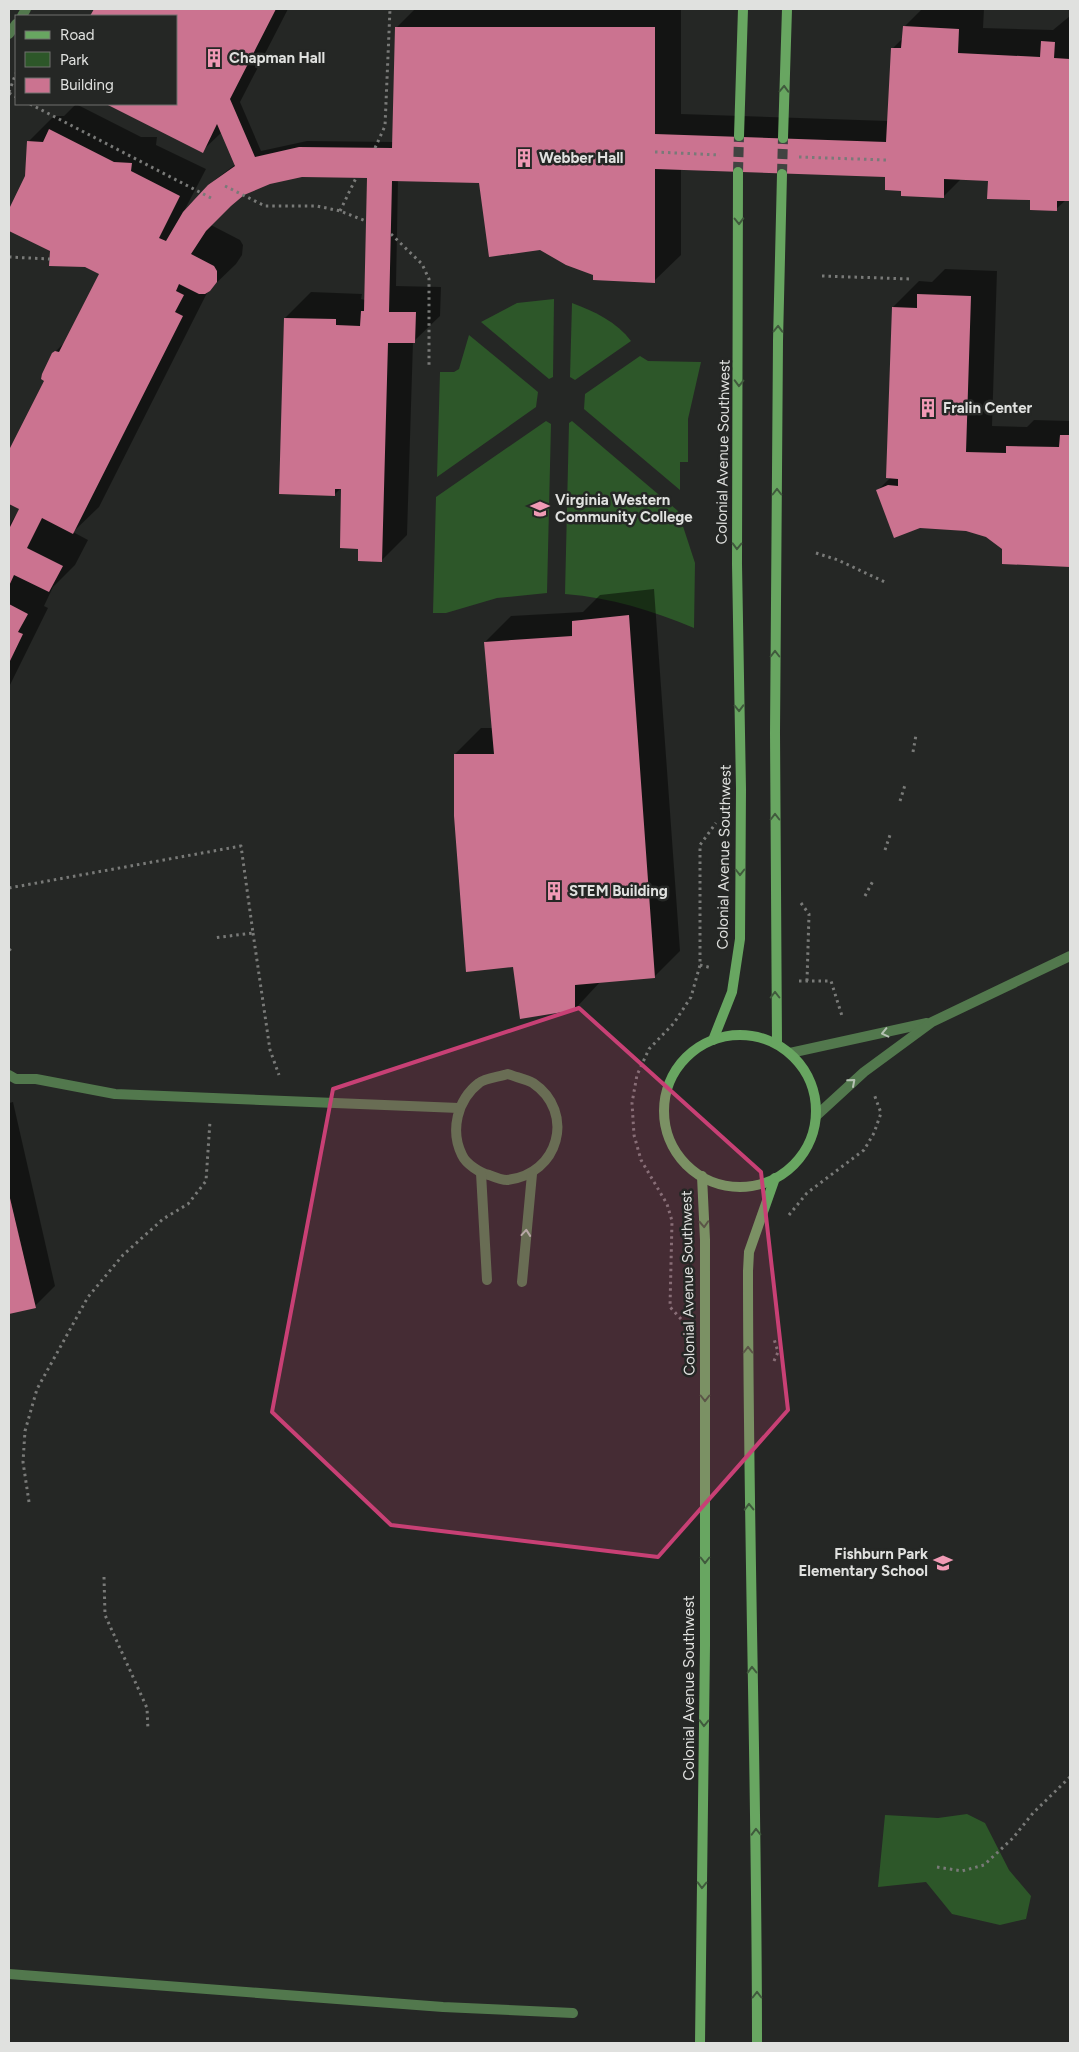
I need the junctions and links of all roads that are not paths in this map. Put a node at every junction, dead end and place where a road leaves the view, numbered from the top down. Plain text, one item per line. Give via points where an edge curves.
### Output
1 (743, 9) edge
2 (787, 9) edge
3 (739, 136) tunnel mouth
4 (783, 138) tunnel mouth
5 (738, 172) tunnel mouth
6 (782, 174) tunnel mouth
7 (1070, 956) edge
8 (932, 1022) junction
9 (713, 1040) junction
10 (777, 1044) junction
11 (790, 1053) junction
12 (9, 1075) edge
13 (459, 1108) junction
14 (816, 1116) junction
15 (481, 1173) junction
16 (532, 1174) junction
17 (702, 1176) junction
18 (775, 1178) junction
19 (487, 1280) dead end
20 (522, 1282) dead end
21 (9, 1974) edge
22 (573, 2013) dead end
23 (700, 2043) edge
24 (757, 2043) edge

1 - 3 main road
4 -> 2 main road
5 -> 9 main road, Colonial Avenue Southwest via 740,939 732,992
10 -> 6 main road via 775,723
7 - 8 street
8 -> 11 street
14 -> 8 street via 864,1072
9 - 10 main road via 731,1035 755,1035
9 - 17 main road, Colonial Avenue Southwest via 687,1056 671,1076 664,1102 665,1127 675,1152
10 - 11 main road
11 - 14 main road via 810,1079
12 - 13 street via 16,1079 36,1079 114,1094
13 - 15 street via 454,1133 462,1157
13 - 16 street via 479,1083 508,1074 532,1082 551,1100 558,1129 551,1156
14 - 18 main road via 806,1150 789,1170
15 - 16 street via 506,1180
15 - 19 street
20 -> 16 street
17 - 18 main road via 715,1183 740,1187
17 -> 23 main road, Colonial Avenue Southwest via 705,1240 705,1646
24 -> 18 main road via 748,1271 749,1252
21 - 22 street via 444,2007

